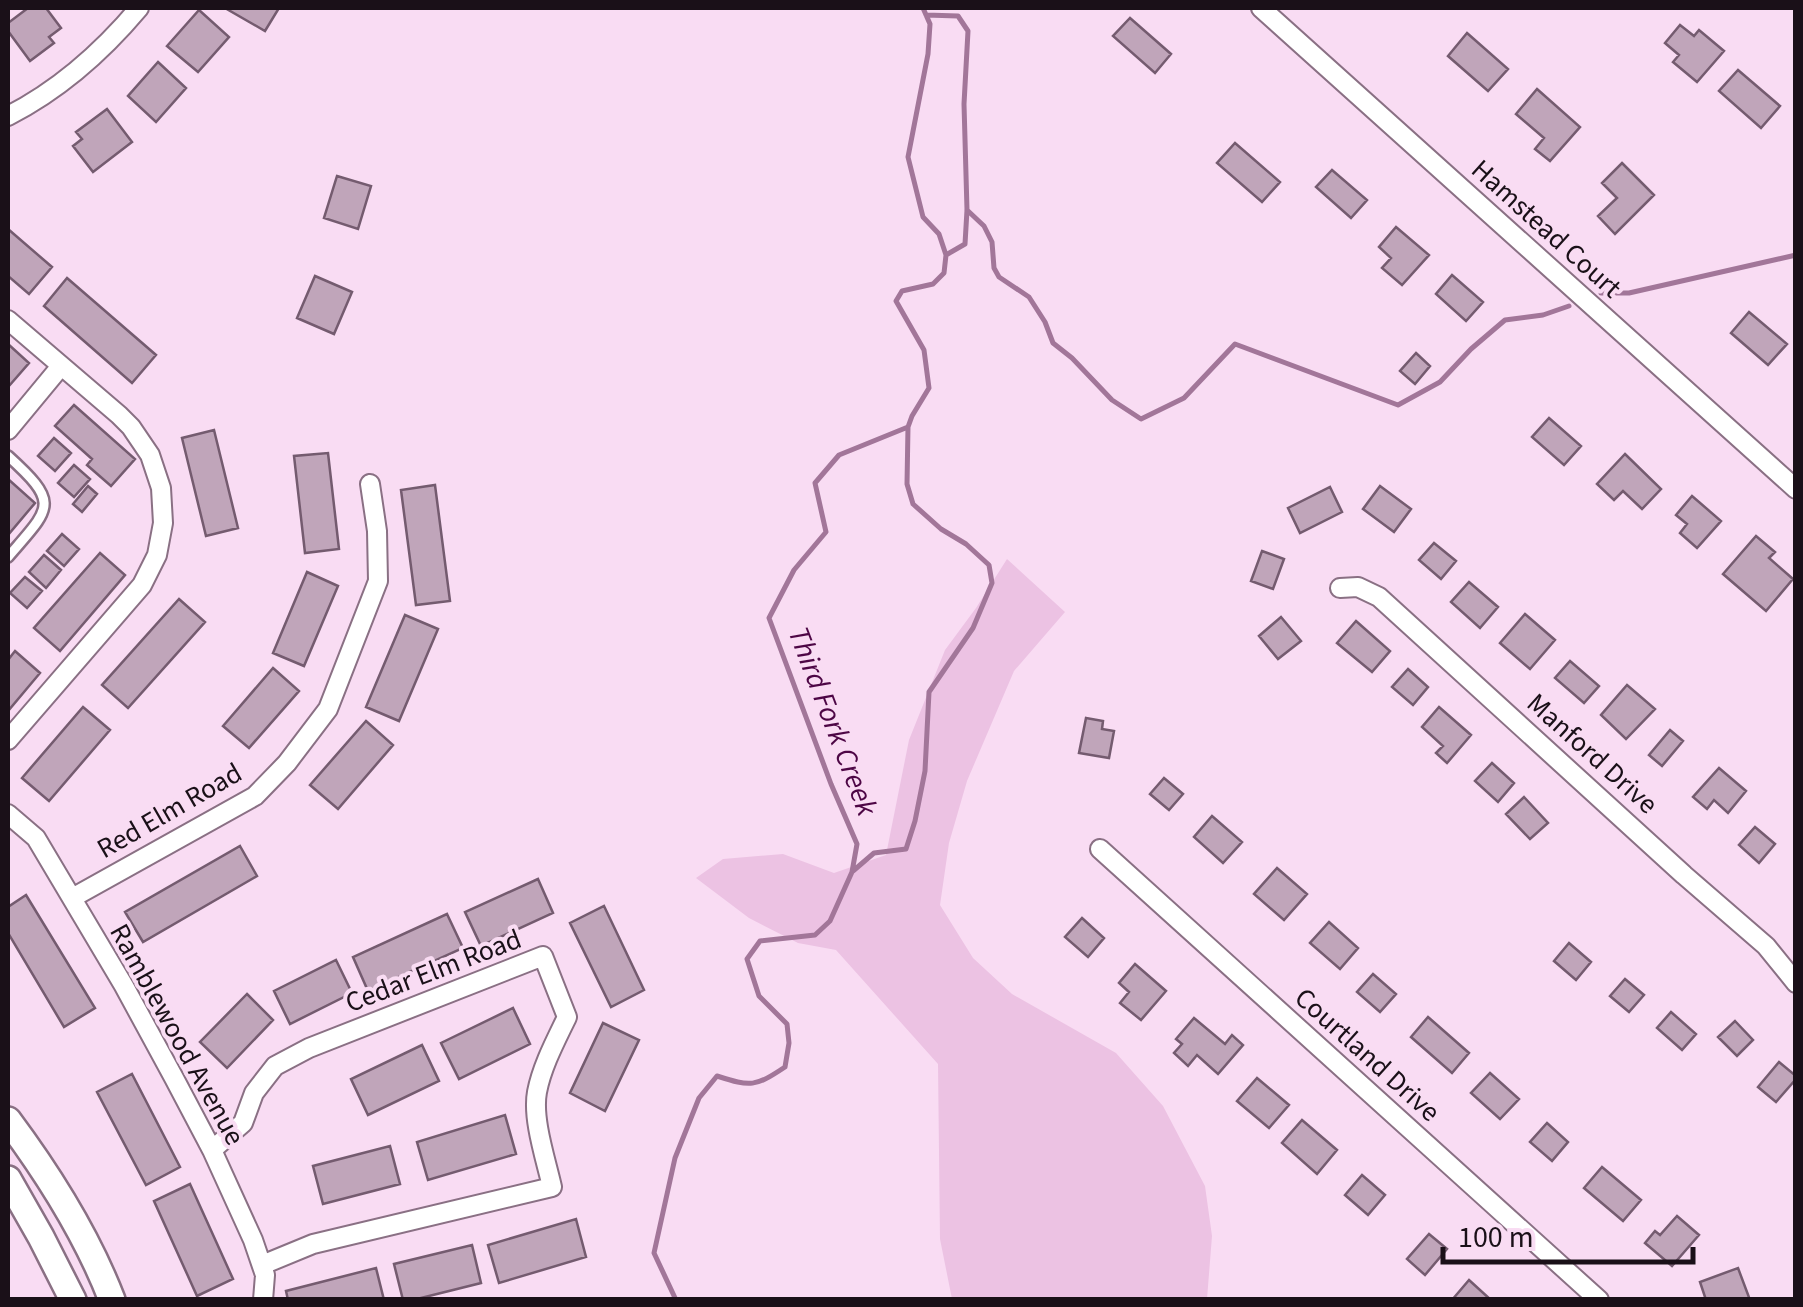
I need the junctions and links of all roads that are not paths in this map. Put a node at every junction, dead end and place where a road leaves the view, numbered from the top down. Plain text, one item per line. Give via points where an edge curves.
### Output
1 (139, 8) edge
2 (1262, 8) edge
3 (9, 111) edge
4 (8, 320) edge
5 (61, 366) junction
6 (8, 430) edge
7 (8, 456) edge
8 (370, 484) dead end
9 (1796, 490) edge
10 (8, 557) edge
11 (1340, 588) dead end
12 (8, 740) edge
13 (8, 814) edge
14 (1100, 849) dead end
15 (72, 898) junction
16 (1796, 982) edge
17 (8, 1120) edge
18 (212, 1150) junction
19 (8, 1179) edge
20 (262, 1265) junction
21 (73, 1300) edge
22 (112, 1300) edge
23 (263, 1300) edge
24 (1599, 1300) edge

1 - 3 street via 66,80
2 - 9 street, Hamstead Court
4 - 5 street
5 - 6 street
5 - 12 street via 142,442 161,488 163,523 142,585
7 - 10 lane via 34,480 44,501 37,523
8 - 15 street, Red Elm Road via 378,581 328,709 255,796
11 - 16 street, Manford Drive via 1358,587 1379,597 1766,946
13 - 15 street, Ramblewood Avenue via 36,838
14 - 24 street, Courtland Drive
15 - 18 street, Ramblewood Avenue
17 - 22 street via 78,1228
18 - 20 street, Ramblewood Avenue
18 - 20 street, Cedar Elm Road via 244,1123 254,1094 275,1066 542,956 567,1017 537,1094 552,1187 313,1244
19 - 21 street
20 - 23 street, Ramblewood Avenue

